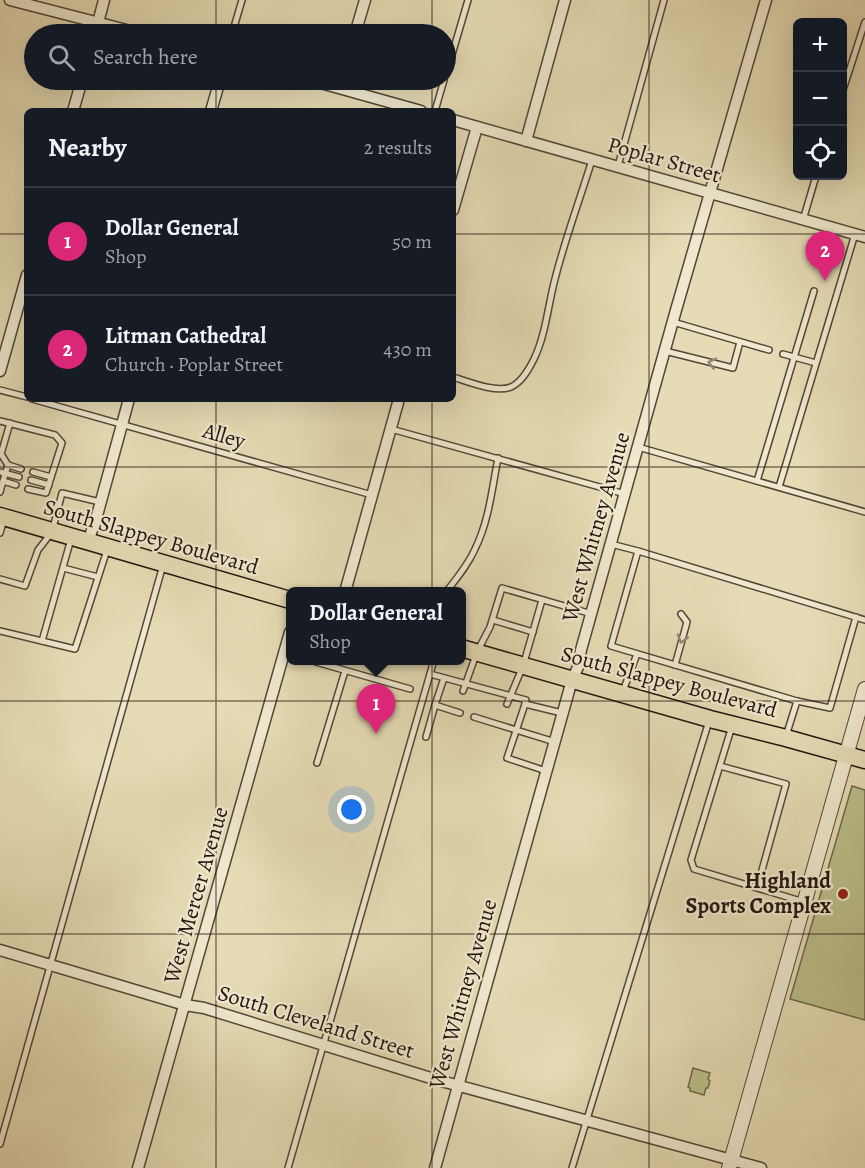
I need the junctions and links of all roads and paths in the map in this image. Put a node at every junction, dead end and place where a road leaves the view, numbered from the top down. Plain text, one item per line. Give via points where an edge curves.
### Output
1 (10, 0) edge
2 (104, 0) edge
3 (242, 0) edge
4 (365, 0) edge
5 (468, 0) edge
6 (566, 0) edge
7 (664, 0) edge
8 (766, 0) edge
9 (865, 22) edge
10 (98, 23) junction
11 (102, 24) edge
12 (235, 24) edge
13 (358, 24) edge
14 (456, 40) edge
15 (847, 80) edge
16 (79, 90) edge
17 (217, 90) edge
18 (360, 90) edge
19 (441, 90) edge
20 (74, 108) edge
21 (212, 108) edge
22 (412, 108) edge
23 (436, 108) edge
24 (456, 121) edge
25 (477, 127) junction
26 (526, 141) junction
27 (592, 160) junction
28 (617, 167) junction
29 (815, 180) edge
30 (711, 194) junction
31 (456, 200) edge
32 (802, 220) junction
33 (860, 236) edge
34 (24, 286) edge
35 (814, 291) dead end
36 (673, 322) junction
37 (740, 342) junction
38 (769, 350) dead end
39 (665, 351) junction
40 (783, 354) dead end
41 (795, 357) junction
42 (816, 363) junction
43 (0, 371) edge
44 (456, 378) edge
45 (0, 390) edge
46 (24, 396) edge
47 (44, 402) edge
48 (128, 402) edge
49 (398, 402) edge
50 (0, 421) edge
51 (10, 423) junction
52 (122, 424) junction
53 (391, 429) junction
54 (638, 447) junction
55 (498, 459) junction
56 (8, 465) junction
57 (21, 469) dead end
58 (3, 472) edge
59 (33, 472) dead end
60 (18, 477) dead end
61 (51, 477) junction
62 (31, 480) dead end
63 (3, 481) junction
64 (757, 481) junction
65 (16, 485) dead end
66 (49, 485) junction
67 (779, 487) junction
68 (28, 489) dead end
69 (0, 492) edge
70 (625, 494) junction
71 (372, 495) junction
72 (100, 502) junction
73 (865, 512) edge
74 (2, 522) edge
75 (52, 532) junction
76 (80, 540) junction
77 (611, 544) junction
78 (107, 548) junction
79 (638, 551) junction
80 (164, 564) junction
81 (63, 568) junction
82 (98, 577) junction
83 (0, 579) edge
84 (346, 587) edge
85 (449, 587) edge
86 (286, 599) edge
87 (543, 600) junction
88 (497, 604) junction
89 (505, 606) dead end
90 (531, 614) dead end
91 (591, 614) junction
92 (681, 614) dead end
93 (538, 615) junction
94 (856, 617) junction
95 (492, 620) junction
96 (865, 620) edge
97 (0, 631) edge
98 (533, 632) junction
99 (42, 641) junction
100 (469, 650) edge
101 (637, 654) junction
102 (286, 657) edge
103 (325, 665) edge
104 (433, 665) edge
105 (675, 665) junction
106 (523, 666) junction
107 (345, 671) junction
108 (430, 674) junction
109 (444, 678) junction
110 (572, 680) junction
111 (465, 684) junction
112 (478, 687) junction
113 (410, 689) dead end
114 (865, 689) edge
115 (463, 691) dead end
116 (497, 692) junction
117 (622, 694) junction
118 (476, 695) dead end
119 (510, 696) junction
120 (495, 700) dead end
121 (797, 701) junction
122 (507, 704) dead end
123 (525, 704) junction
124 (435, 705) junction
125 (458, 710) dead end
126 (562, 713) junction
127 (861, 716) edge
128 (474, 717) dead end
129 (710, 719) junction
130 (732, 724) junction
131 (516, 730) junction
132 (426, 737) dead end
133 (786, 738) junction
134 (555, 742) junction
135 (846, 754) junction
136 (865, 759) edge
137 (317, 763) dead end
138 (720, 766) junction
139 (546, 771) junction
140 (757, 888) junction
141 (805, 902) junction
142 (0, 950) edge
143 (50, 965) junction
144 (185, 1005) junction
145 (323, 1045) junction
146 (457, 1085) junction
147 (587, 1121) junction
148 (0, 1144) edge
149 (731, 1164) edge
150 (138, 1168) edge
151 (288, 1168) edge
152 (435, 1168) edge
153 (572, 1168) edge
154 (761, 1168) edge

1 - 10 street
2 - 10 street
3 - 12 lane
4 - 13 street
5 - 14 lane
6 - 26 street
7 - 28 lane
8 - 30 street, West Whitney Avenue
9 - 15 lane
10 - 11 street
16 - 20 street
17 - 21 street
18 - 22 street
19 - 23 lane
24 - 25 street, Poplar Street
25 - 26 street, Poplar Street
25 - 31 street
26 - 27 street, Poplar Street
27 - 28 street, Poplar Street
27 - 44 lane via 555,278 538,350 527,372 521,381 503,389
28 - 30 street, Poplar Street
29 - 32 lane
30 - 32 street, Poplar Street
30 - 36 street, West Whitney Avenue
32 - 33 street, Poplar Street
33 - 42 lane
34 - 43 street
35 - 41 lane
36 - 37 lane
36 - 39 street, West Whitney Avenue
37 - 38 lane
37 -> 39 lane via 733,368
39 - 54 street, West Whitney Avenue
40 - 41 lane
41 - 42 lane
41 - 64 lane
42 - 67 lane
45 - 46 lane
47 - 52 lane, Alley
48 - 52 street
49 - 53 street
50 - 51 lane
51 - 56 lane via 1,454
51 - 61 lane via 55,435 62,443
52 - 71 lane, Alley
52 - 72 street
53 - 55 lane
53 - 71 street
54 - 64 lane
54 - 70 street, West Whitney Avenue
55 - 70 lane
55 - 85 lane via 488,513 476,548
56 - 57 lane
56 - 58 lane
58 - 60 lane
58 - 63 lane
59 - 61 lane
61 - 66 lane
62 - 66 lane
63 - 65 lane
63 - 69 lane
64 - 67 lane
66 - 68 lane via 46,493
67 - 73 lane
70 - 77 street, West Whitney Avenue
71 - 84 street
72 - 75 lane via 62,493
72 - 76 street
74 - 75 main road, South Slappey Boulevard
75 - 76 main road, South Slappey Boulevard
75 - 83 lane via 38,549 25,586
76 - 78 main road, South Slappey Boulevard
76 - 81 lane
77 - 79 lane
77 - 91 street, West Whitney Avenue
78 - 80 main road, South Slappey Boulevard
78 - 82 lane
79 - 94 lane
79 - 101 lane via 611,646
80 - 86 main road, South Slappey Boulevard
80 - 143 lane
81 - 82 lane
81 - 99 lane
82 - 99 lane via 75,649
87 - 88 lane via 502,588
87 - 91 lane
87 - 93 lane
88 - 89 lane
88 - 95 lane
90 - 93 lane
91 - 110 street, West Whitney Avenue
92 -> 105 lane via 687,622
93 - 98 lane
94 - 96 lane
94 - 121 lane via 830,708
95 - 98 lane
95 - 100 lane
97 - 99 lane
98 - 106 lane
100 - 106 main road, South Slappey Boulevard
100 - 111 lane
101 - 105 lane
101 - 117 lane
102 - 144 street, West Mercer Avenue
103 - 107 lane
104 - 108 lane
105 - 121 lane
106 - 110 main road, South Slappey Boulevard
106 - 119 lane
107 - 113 lane
107 - 137 lane
108 - 109 lane
108 - 145 lane
109 - 111 lane
109 - 124 lane
110 - 117 main road, South Slappey Boulevard
110 - 126 street, West Whitney Avenue
111 - 112 lane
111 - 115 lane
112 - 116 lane
112 - 118 lane
114 - 127 street
116 - 119 lane
116 - 120 lane
117 - 129 main road, South Slappey Boulevard
119 - 122 lane
119 - 123 lane via 526,700
121 - 133 lane
123 - 126 lane
123 - 131 lane
124 - 125 lane
124 - 132 lane
126 - 134 street, West Whitney Avenue
127 - 135 street
128 - 131 lane via 502,722
129 - 130 main road, South Slappey Boulevard
129 - 147 lane
130 - 133 main road, South Slappey Boulevard
130 - 138 lane
131 - 134 lane
131 - 139 lane via 507,758
133 - 135 main road, South Slappey Boulevard
134 - 139 street, West Whitney Avenue
135 - 136 main road, South Slappey Boulevard
135 - 141 street
138 - 140 lane via 692,860 694,868
138 - 140 lane via 786,784
139 - 146 street, West Whitney Avenue
140 - 141 lane
141 - 149 street
142 - 143 street, South Cleveland Street
143 - 144 street, South Cleveland Street
143 - 148 lane
144 - 145 street, South Cleveland Street
144 - 150 street, West Mercer Avenue
145 - 146 street, South Cleveland Street
145 - 151 lane
146 - 147 street, South Cleveland Street
146 - 152 street, West Whitney Avenue
147 - 149 street, South Cleveland Street
147 - 153 lane
149 - 154 street, South Cleveland Street

